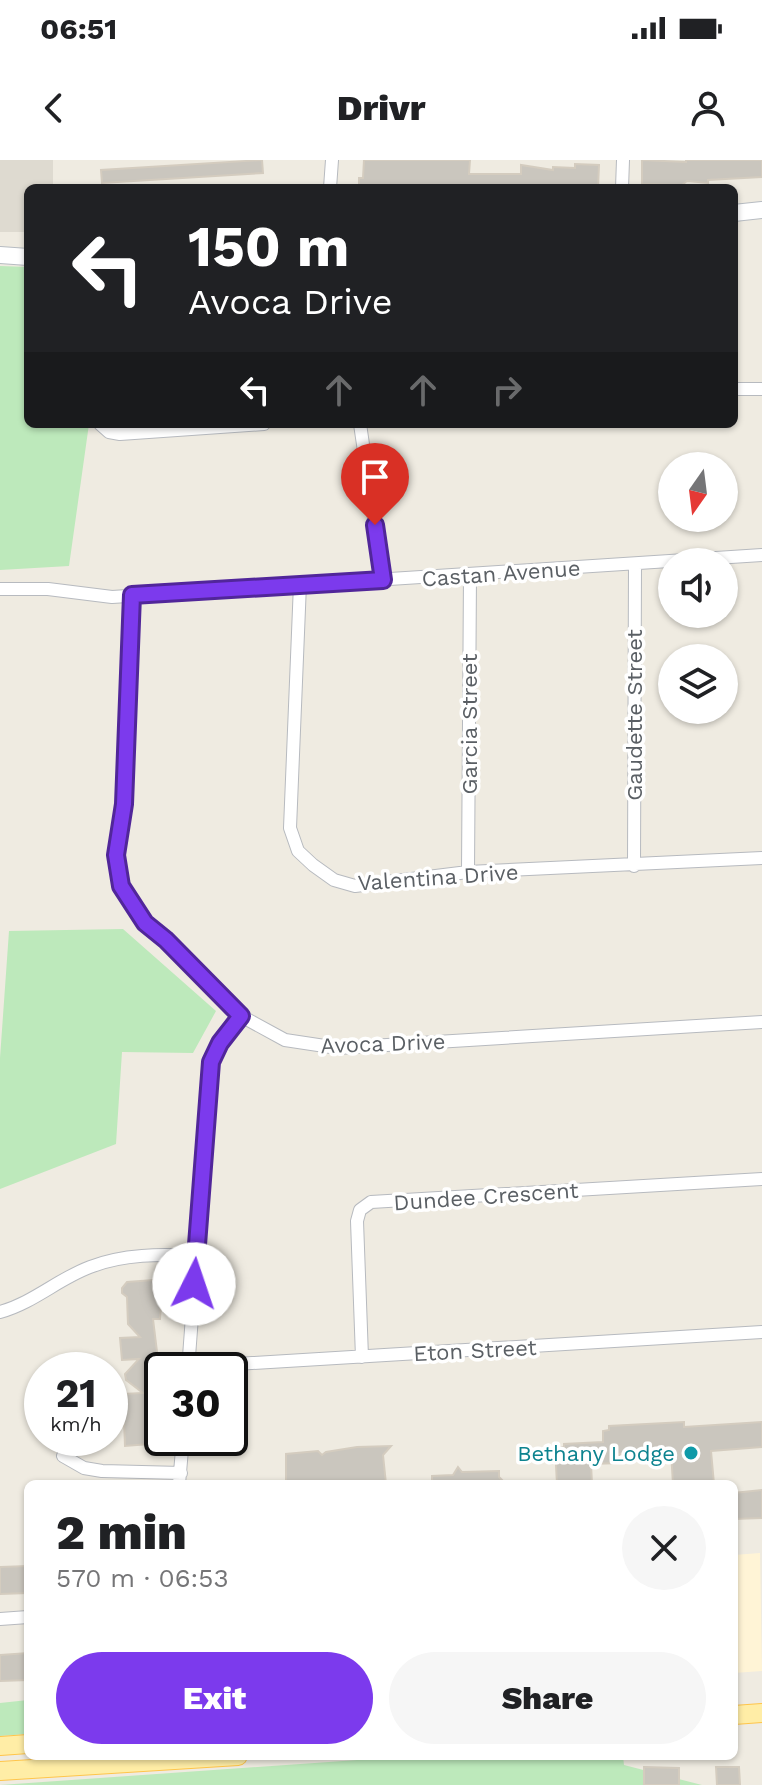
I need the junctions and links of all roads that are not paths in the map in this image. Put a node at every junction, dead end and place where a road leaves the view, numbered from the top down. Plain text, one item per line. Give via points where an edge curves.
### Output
1 (332, 160) edge
2 (623, 160) edge
3 (330, 184) edge
4 (622, 184) edge
5 (762, 210) edge
6 (738, 213) edge
7 (0, 255) edge
8 (24, 257) edge
9 (738, 389) edge
10 (762, 389) edge
11 (104, 428) edge
12 (206, 428) edge
13 (361, 428) edge
14 (762, 555) edge
15 (635, 564) junction
16 (470, 575) junction
17 (383, 580) junction
18 (300, 584) junction
19 (0, 589) edge
20 (132, 595) junction
21 (762, 858) edge
22 (634, 866) junction
23 (468, 872) junction
24 (241, 1016) junction
25 (762, 1022) edge
26 (762, 1179) edge
27 (195, 1256) junction
28 (0, 1312) edge
29 (762, 1332) edge
30 (189, 1352) edge
31 (362, 1357) junction
32 (248, 1365) edge
33 (63, 1456) dead end
34 (182, 1456) edge
35 (180, 1478) edge
36 (24, 1617) edge
37 (0, 1619) edge
38 (762, 1713) edge
39 (738, 1715) edge
40 (24, 1744) edge
41 (0, 1746) edge
42 (142, 1760) edge
43 (0, 1771) edge

1 - 3 street
2 - 4 street
5 - 6 street
7 - 8 street
9 - 10 street
11 - 12 street via 120,434
13 - 17 street
14 - 15 street, Castan Avenue
15 - 16 street, Castan Avenue
15 - 22 street, Gaudette Street
16 - 17 street, Castan Avenue
16 - 23 street, Garcia Street
17 - 18 street, Castan Avenue
18 - 20 street, Castan Avenue
18 - 23 street, Valentina Drive via 290,828 298,851 334,880 355,886
19 - 20 street, Castan Avenue
20 - 24 street, Avoca Drive via 124,804 116,855 121,886 145,923
21 - 22 street, Valentina Drive
22 - 23 street, Valentina Drive
24 - 25 street, Avoca Drive via 285,1040 338,1048
24 - 27 street via 211,1062
26 - 31 street, Dundee Crescent via 371,1202 360,1210 357,1221
27 - 28 street via 141,1256 89,1267
27 - 30 street
29 - 31 street, Eton Street
31 - 32 street, Eton Street
33 - 35 street via 84,1468
34 - 35 street
36 - 37 street
38 - 39 main road
40 - 41 main road
42 - 43 main road

